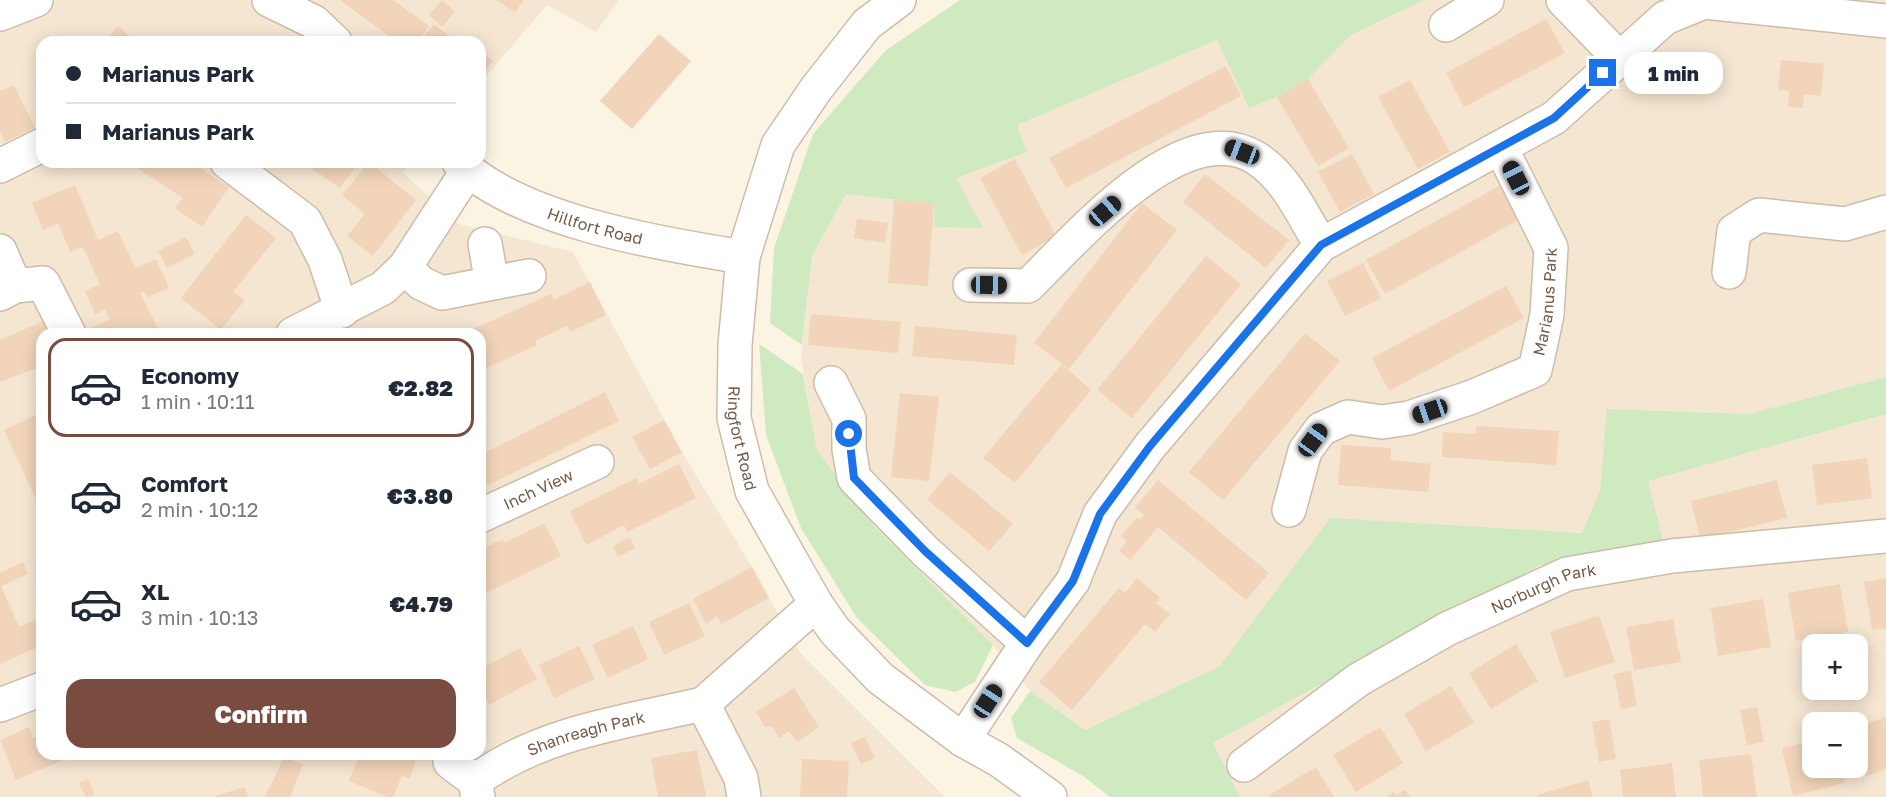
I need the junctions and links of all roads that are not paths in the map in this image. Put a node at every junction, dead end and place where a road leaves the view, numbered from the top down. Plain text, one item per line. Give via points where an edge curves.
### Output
1 (36, 0) edge
2 (269, 0) edge
3 (898, 0) edge
4 (1487, 0) edge
5 (1563, 0) edge
6 (0, 14) edge
7 (1886, 21) edge
8 (1446, 25) dead end
9 (328, 36) edge
10 (1619, 58) junction
11 (36, 148) edge
12 (1501, 148) junction
13 (0, 166) edge
14 (235, 168) edge
15 (463, 168) edge
16 (467, 168) edge
17 (1886, 212) edge
18 (485, 244) dead end
19 (1321, 245) junction
20 (0, 251) edge
21 (743, 257) junction
22 (405, 267) junction
23 (1729, 272) dead end
24 (529, 276) dead end
25 (492, 283) junction
26 (970, 285) dead end
27 (19, 287) edge
28 (319, 326) edge
29 (63, 328) edge
30 (831, 383) dead end
31 (597, 462) dead end
32 (1289, 510) dead end
33 (486, 513) edge
34 (1886, 536) edge
35 (816, 604) junction
36 (1027, 643) junction
37 (36, 691) edge
38 (703, 704) junction
39 (0, 705) edge
40 (963, 740) junction
41 (450, 762) dead end
42 (1244, 765) dead end
43 (477, 789) edge
44 (744, 797) edge
45 (1050, 797) edge

1 - 6 street
2 - 9 street via 314,22
3 - 21 street, Ringfort Road via 867,24 778,145
4 - 8 street
5 - 10 street
7 - 10 street via 1704,2 1665,18
10 - 12 street via 1554,118
11 - 13 street
12 - 19 street
12 - 32 street, Marianus Park via 1551,248 1547,315 1534,370 1409,418 1382,422 1348,417 1321,429 1305,451
14 - 28 street via 305,221 325,260
15 - 22 street
16 - 21 street, Hillfort Road via 519,202 573,220 696,250
17 - 23 street via 1845,224 1759,215 1734,231
18 - 25 street
19 - 26 street via 1287,187 1255,157 1228,147 1198,151 1149,173 1028,286
19 - 36 street via 1150,446 1100,514 1073,581
20 - 27 street
21 - 35 street, Ringfort Road via 735,345 734,418 752,491
22 - 25 street via 421,283 442,292
22 - 28 street via 383,288
24 - 25 street
27 - 29 street
30 - 36 street via 849,419 854,478 925,551
31 - 33 street, Inch View
34 - 42 street, Norburgh Park via 1672,556 1567,574 1447,629 1358,680
35 - 38 street, Shanreagh Park
35 - 40 street, Ringfort Road via 835,631 880,678
36 - 40 street
37 - 39 street
38 - 43 street, Shanreagh Park via 555,738 497,764
38 - 44 street via 741,778
40 - 45 street, Ringfort Road
41 - 43 street, Shanreagh Park

